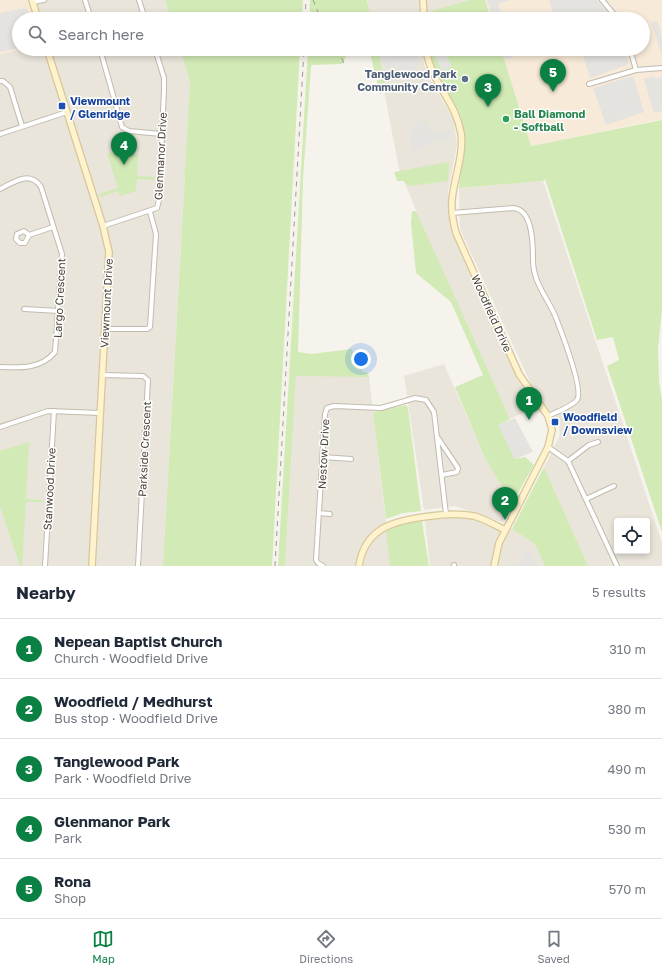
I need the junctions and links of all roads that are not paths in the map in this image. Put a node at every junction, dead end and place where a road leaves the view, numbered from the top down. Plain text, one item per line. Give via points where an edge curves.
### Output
1 (44, 0) edge
2 (85, 0) edge
3 (139, 0) edge
4 (423, 0) edge
5 (602, 0) edge
6 (33, 1) edge
7 (36, 12) edge
8 (89, 12) edge
9 (143, 12) edge
10 (424, 12) edge
11 (612, 12) edge
12 (49, 56) edge
13 (102, 56) edge
14 (157, 56) edge
15 (428, 56) edge
16 (632, 56) edge
17 (662, 68) edge
18 (636, 70) junction
19 (0, 81) edge
20 (589, 84) dead end
21 (67, 112) junction
22 (22, 126) junction
23 (0, 134) edge
24 (161, 134) junction
25 (0, 189) edge
26 (150, 212) junction
27 (452, 213) junction
28 (103, 226) junction
29 (53, 227) junction
30 (29, 235) dead end
31 (24, 309) dead end
32 (59, 311) junction
33 (105, 329) junction
34 (0, 367) edge
35 (102, 375) junction
36 (54, 411) junction
37 (100, 413) junction
38 (548, 416) junction
39 (0, 428) edge
40 (438, 438) junction
41 (598, 442) dead end
42 (548, 447) junction
43 (323, 457) junction
44 (351, 459) dead end
45 (568, 461) junction
46 (442, 475) junction
47 (614, 486) dead end
48 (586, 499) junction
49 (319, 513) junction
50 (330, 514) dead end
51 (446, 514) junction
52 (505, 530) junction
53 (45, 566) edge
54 (92, 566) edge
55 (138, 566) edge
56 (323, 566) edge
57 (359, 566) edge
58 (494, 566) edge
59 (617, 566) edge

1 - 6 street
2 - 8 street
3 - 9 street
4 - 10 street
5 - 11 street
6 - 7 street
12 - 21 street, Viewmount Drive
13 - 24 street via 122,126 129,131
14 - 24 street, Glenmanor Drive via 164,78
15 - 27 street, Woodfield Drive via 431,72 454,108 461,136
16 - 18 street
17 - 18 street
18 - 20 street
19 - 22 street via 10,87
21 - 22 street
21 - 28 street, Viewmount Drive
22 - 23 street
24 - 26 street, Glenmanor Drive via 159,200 157,208
25 - 29 street, Largo Crescent via 21,179 30,178 37,181
26 - 28 street, Glenmanor Drive
26 - 33 street via 156,234 150,327
27 - 38 street, Woodfield Drive via 456,233 519,374
27 - 38 street via 517,208 526,217 534,245 534,274 556,317 580,394 577,401
28 - 33 street, Viewmount Drive via 109,254
29 - 30 street
29 - 32 street, Largo Crescent via 62,254
31 - 32 street
32 - 34 street, Largo Crescent via 57,343 50,358 34,366
33 - 35 street, Viewmount Drive
35 - 37 street, Viewmount Drive
35 - 55 street, Parkside Crescent via 144,376 148,380
36 - 37 street
36 - 39 street
36 - 53 street, Stanwood Drive
37 - 54 street, Viewmount Drive
38 - 42 street, Woodfield Drive via 552,430
40 - 43 street, Nestow Drive via 434,412 423,398 381,408 334,406 327,408 325,414
40 - 46 street, Nestow Drive
40 - 46 street, Nestow Drive via 458,468 457,472
41 - 45 street via 589,445
42 - 45 street
42 - 52 street, Woodfield Drive
43 - 44 street
43 - 49 street, Nestow Drive
45 - 48 street
46 - 51 street, Nestow Drive
47 - 48 street
48 - 59 street
49 - 50 street
49 - 56 street, Nestow Drive via 316,560
51 - 52 street via 474,516
51 - 57 street via 400,520 385,527 377,532 366,546
52 - 58 street, Woodfield Drive

